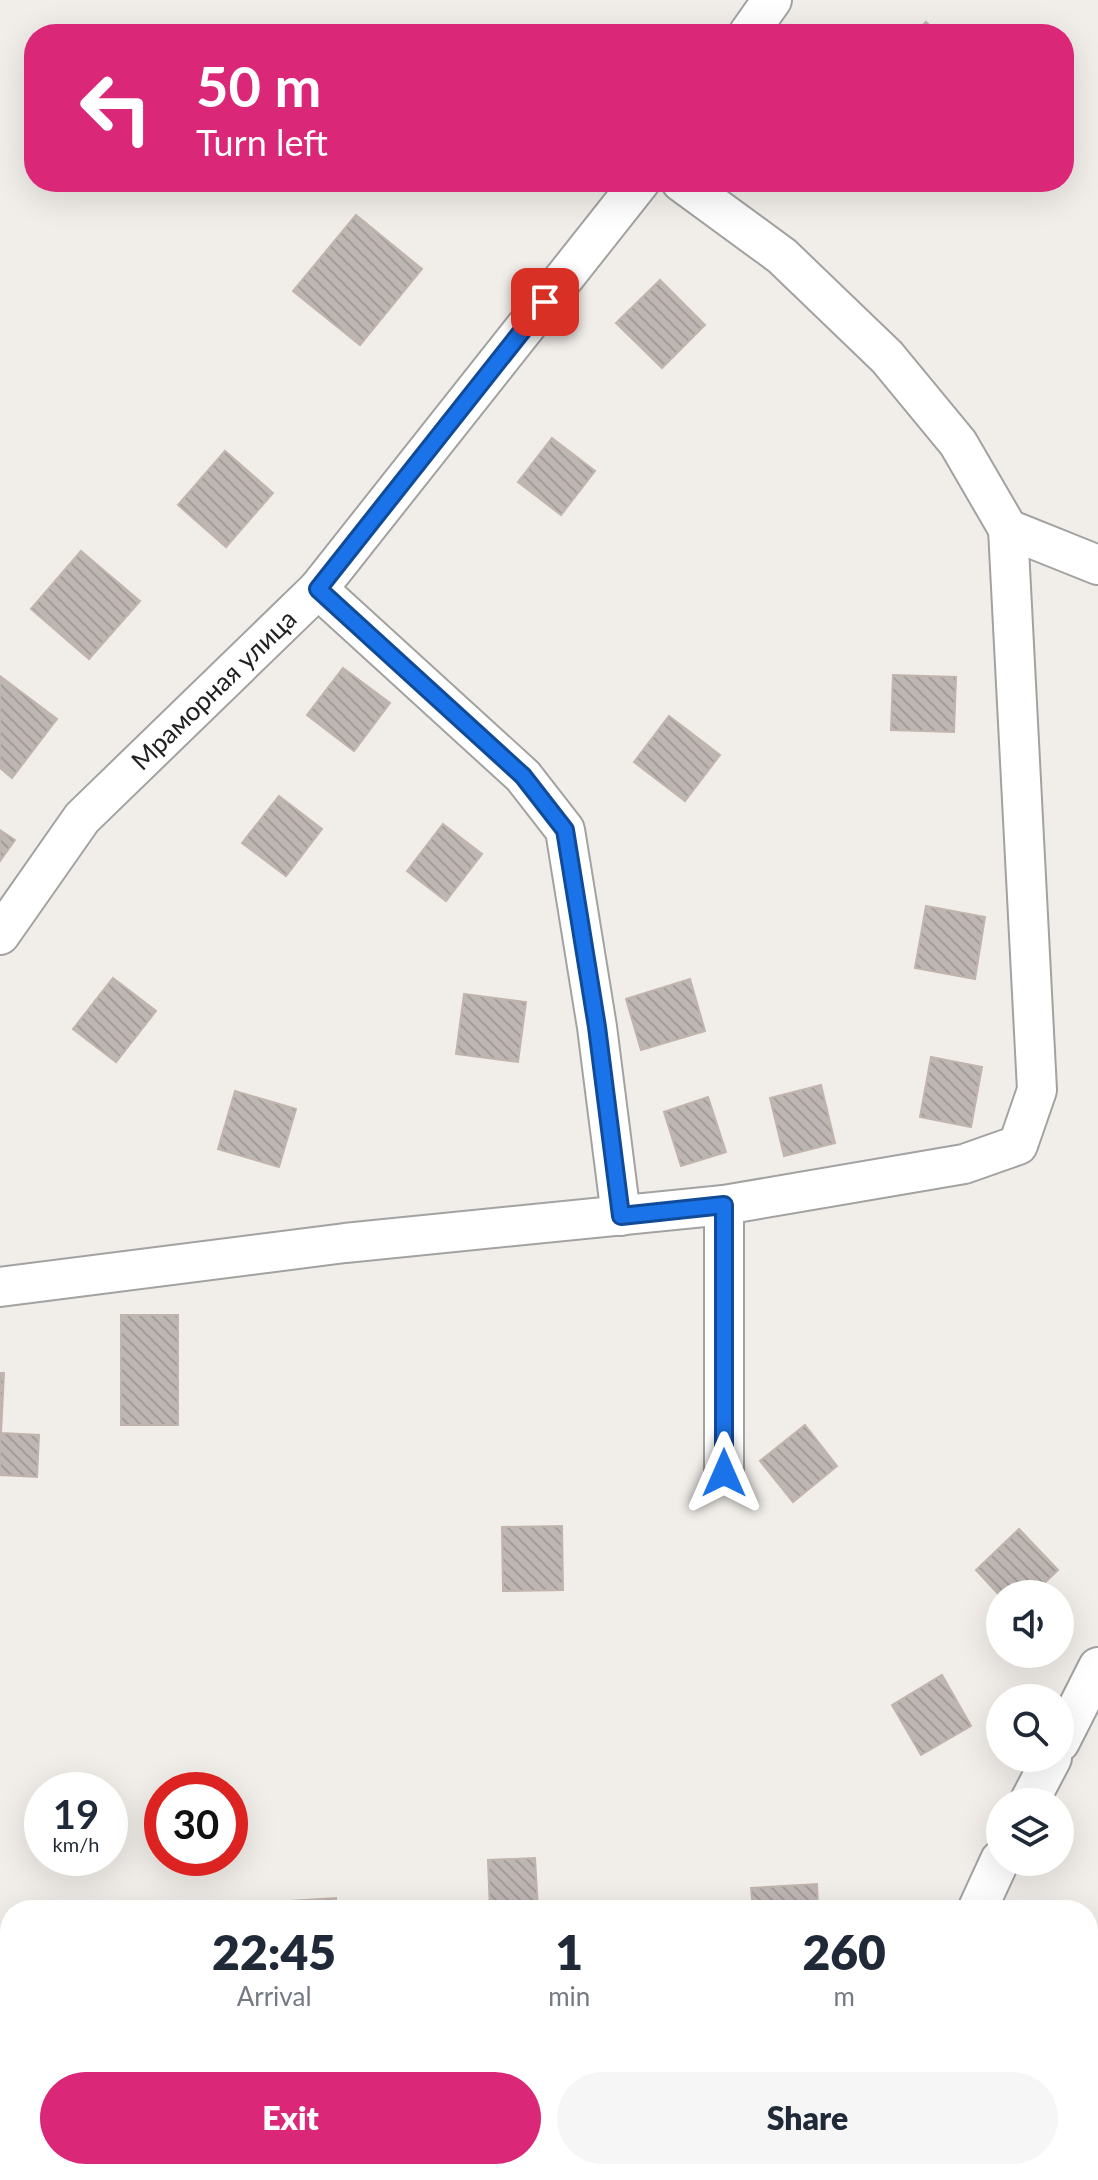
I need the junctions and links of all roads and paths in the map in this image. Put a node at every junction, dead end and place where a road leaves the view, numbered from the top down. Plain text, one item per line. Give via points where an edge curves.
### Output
1 (772, 0) edge
2 (755, 24) edge
3 (632, 192) edge
4 (695, 192) edge
5 (1008, 529) junction
6 (1098, 565) edge
7 (318, 589) junction
8 (0, 935) edge
9 (724, 1205) junction
10 (621, 1216) junction
11 (0, 1287) edge
12 (724, 1473) dead end
13 (1098, 1667) edge
14 (1074, 1714) edge
15 (993, 1876) edge
16 (982, 1900) edge

1 - 2 street
3 - 7 street, Мраморная улица
4 - 5 street via 782,256 887,357 958,443
5 - 6 street
5 - 9 street via 1037,1090 1018,1145 964,1164
7 - 8 street, Мраморная улица via 82,818
7 - 10 street via 523,776 565,830
9 - 10 street
9 - 12 street
10 - 11 street via 345,1243
13 - 14 street
15 - 16 street

